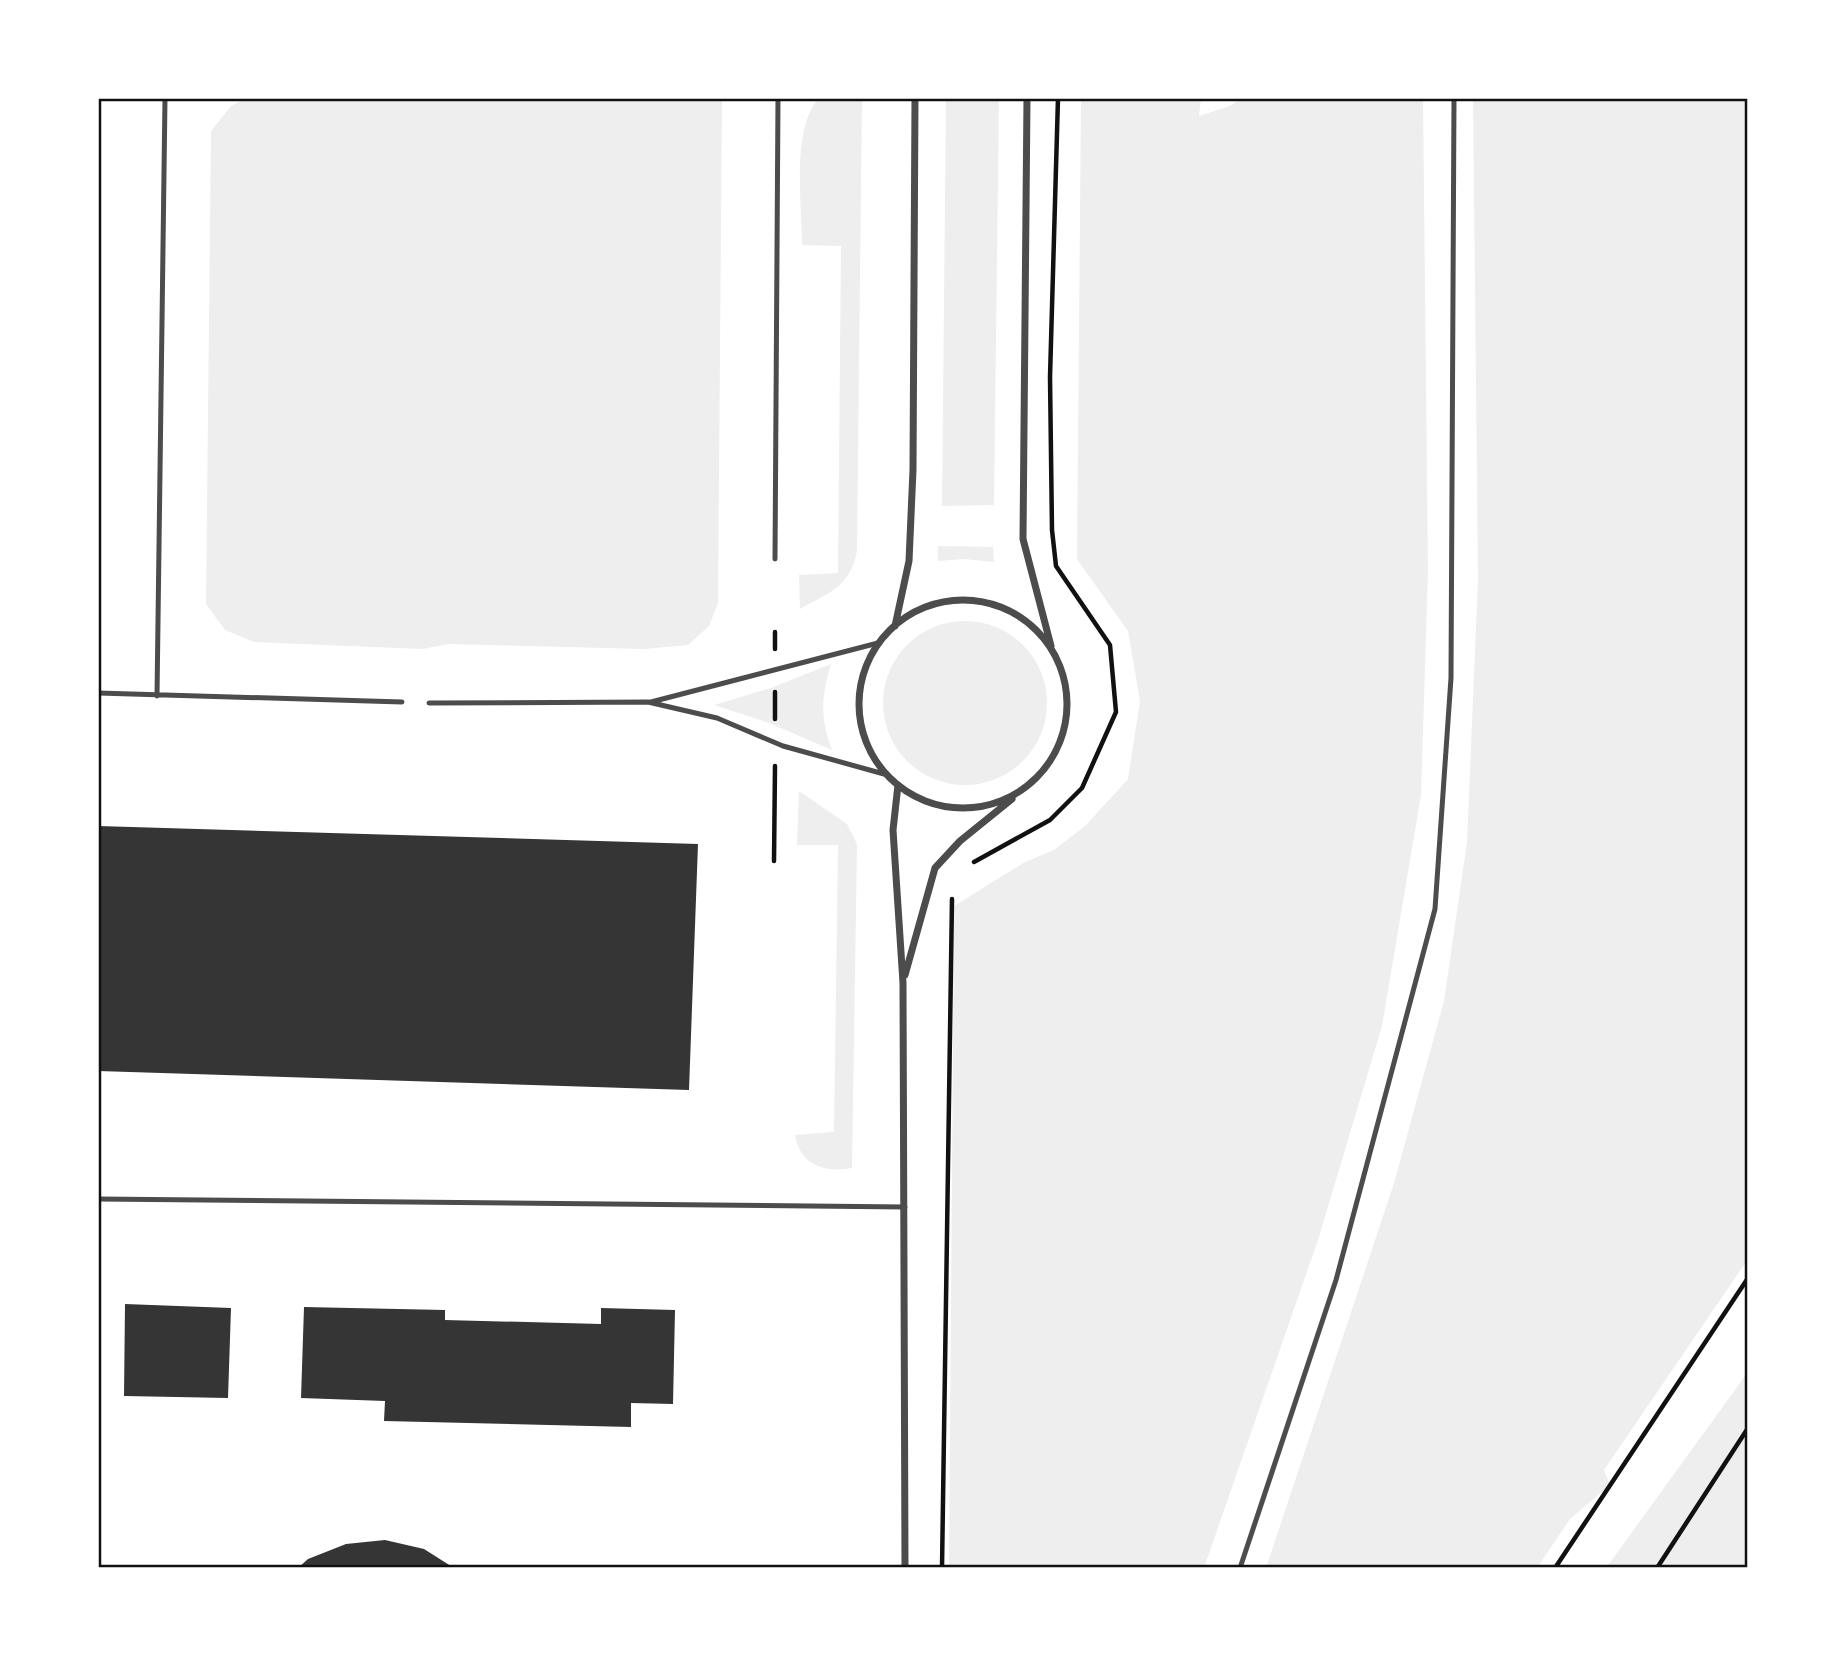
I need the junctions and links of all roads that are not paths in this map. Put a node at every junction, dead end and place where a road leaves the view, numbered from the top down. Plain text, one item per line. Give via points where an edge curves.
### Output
1 (166, 98) edge
2 (778, 98) edge
3 (915, 98) edge
4 (1027, 98) edge
5 (1454, 98) edge
6 (775, 559) dead end
7 (894, 627) junction
8 (878, 643) junction
9 (1051, 647) junction
10 (98, 693) edge
11 (157, 696) junction
12 (402, 702) dead end
13 (648, 702) junction
14 (429, 703) dead end
15 (884, 774) junction
16 (1036, 780) junction
17 (898, 785) junction
18 (903, 983) junction
19 (98, 1199) edge
20 (905, 1207) junction
21 (905, 1568) edge
22 (1240, 1568) edge

1 - 11 lane
2 - 6 lane
3 - 7 street via 913,470 909,561
4 - 9 street via 1023,539
5 - 22 lane via 1451,678 1435,909 1336,1280
7 - 8 street
7 - 9 street via 927,605 973,600 1019,615
8 - 13 lane
8 - 15 street via 863,674 860,724
9 - 16 street via 1067,690 1067,716 1062,740
10 - 11 lane
11 - 12 lane
13 - 14 lane
13 - 15 lane via 717,718 783,746
15 - 17 street
16 - 17 street via 1013,796 979,808 946,808 913,797
16 - 18 street via 960,841 935,868
17 - 18 street via 893,830
18 - 20 street
19 - 20 lane
20 - 21 street

